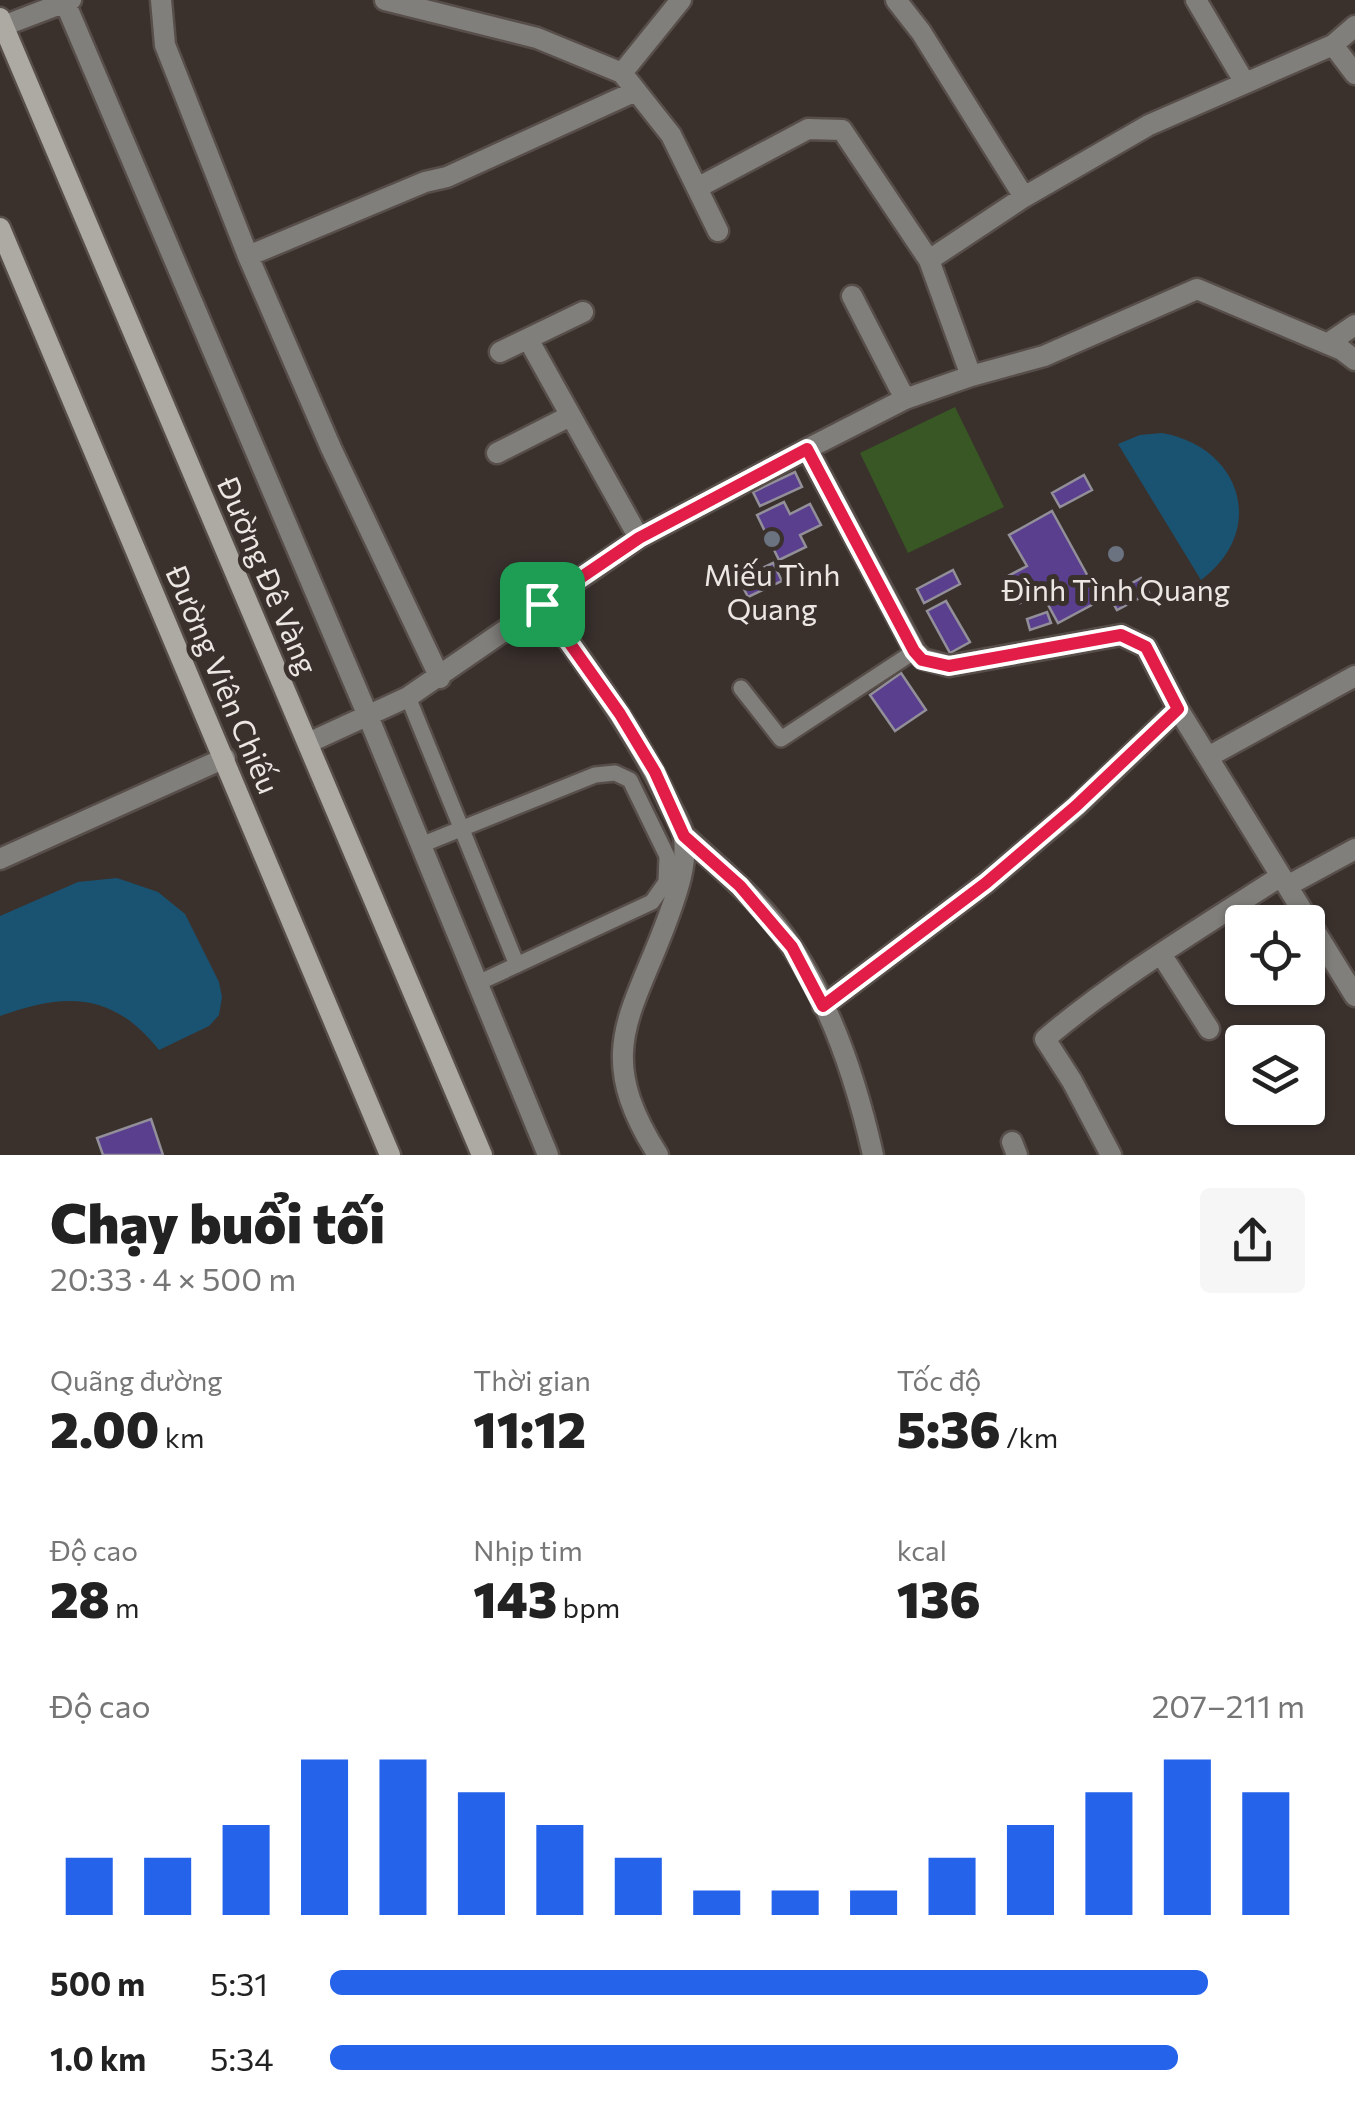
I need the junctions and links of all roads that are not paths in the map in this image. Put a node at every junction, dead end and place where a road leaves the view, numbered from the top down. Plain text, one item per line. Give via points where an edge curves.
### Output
1 (66, 0) edge
2 (161, 0) edge
3 (385, 0) edge
4 (681, 0) edge
5 (896, 0) edge
6 (1196, 0) edge
7 (443, 7) edge
8 (1, 22) edge
9 (1355, 26) edge
10 (1333, 44) junction
11 (622, 73) junction
12 (1355, 74) edge
13 (1245, 83) junction
14 (636, 91) junction
15 (697, 188) junction
16 (1024, 197) junction
17 (0, 228) edge
18 (718, 231) dead end
19 (248, 256) junction
20 (929, 260) junction
21 (852, 296) dead end
22 (582, 312) dead end
23 (1355, 326) edge
24 (528, 338) junction
25 (1327, 344) junction
26 (500, 352) dead end
27 (1355, 360) edge
28 (971, 376) junction
29 (905, 399) junction
30 (570, 416) junction
31 (807, 449) junction
32 (497, 453) dead end
33 (639, 538) junction
34 (542, 604) junction
35 (914, 651) junction
36 (1355, 676) edge
37 (440, 678) junction
38 (741, 688) dead end
39 (408, 697) junction
40 (1178, 709) junction
41 (368, 716) junction
42 (308, 743) junction
43 (1208, 757) junction
44 (225, 758) junction
45 (462, 828) junction
46 (684, 836) junction
47 (421, 845) junction
48 (1355, 849) edge
49 (0, 859) edge
50 (1284, 881) junction
51 (1161, 954) junction
52 (517, 965) junction
53 (478, 983) junction
54 (1355, 996) edge
55 (823, 1006) junction
56 (1209, 1029) dead end
57 (390, 1155) edge
58 (482, 1155) edge
59 (548, 1155) edge
60 (658, 1155) edge
61 (873, 1155) edge
62 (1110, 1155) edge

1 - 8 street
1 - 41 street
2 - 19 street via 166,45
3 - 7 street
4 - 11 street
5 - 16 street
6 - 13 street
7 - 11 street
8 - 42 main road, Đường Đê Vàng
9 - 10 street
10 - 12 street
10 - 13 street
11 - 14 street
13 - 16 street via 1148,125
14 - 15 street via 671,135
14 - 19 street
15 - 18 street
15 - 20 street via 808,129 842,130
16 - 20 street
17 - 44 main road, Đường Viên Chiếu
19 - 37 street
20 - 28 street
21 - 29 street
22 - 24 street
23 - 25 street
24 - 26 street
24 - 30 street
25 - 27 street
25 - 28 street via 1196,288 1044,356
28 - 29 street
29 - 31 street
30 - 32 street
30 - 33 street
31 - 33 street
31 - 35 street
33 - 34 street
34 - 37 street
34 - 46 street via 620,714
35 - 38 lane via 781,739
35 - 40 street via 922,660 949,666 1121,635 1146,647
36 - 43 street
37 - 39 street
39 - 41 street
39 - 45 lane
40 - 43 street
40 - 55 street via 986,883
41 - 42 street
41 - 47 street
42 - 58 main road, Đường Đê Vàng
43 - 50 street
44 - 49 street
44 - 57 main road, Đường Viên Chiếu
45 - 47 lane
45 - 52 lane
45 - 52 lane via 595,775 616,773 630,780 667,856 666,882 652,902
46 - 55 street via 740,886 792,947
46 - 60 street via 681,883 624,1030 623,1078
47 - 53 street
48 - 50 street
50 - 51 street
50 - 54 street
51 - 56 street
51 - 62 street via 1045,1040
52 - 53 lane
53 - 59 street
55 - 61 street via 862,1104

